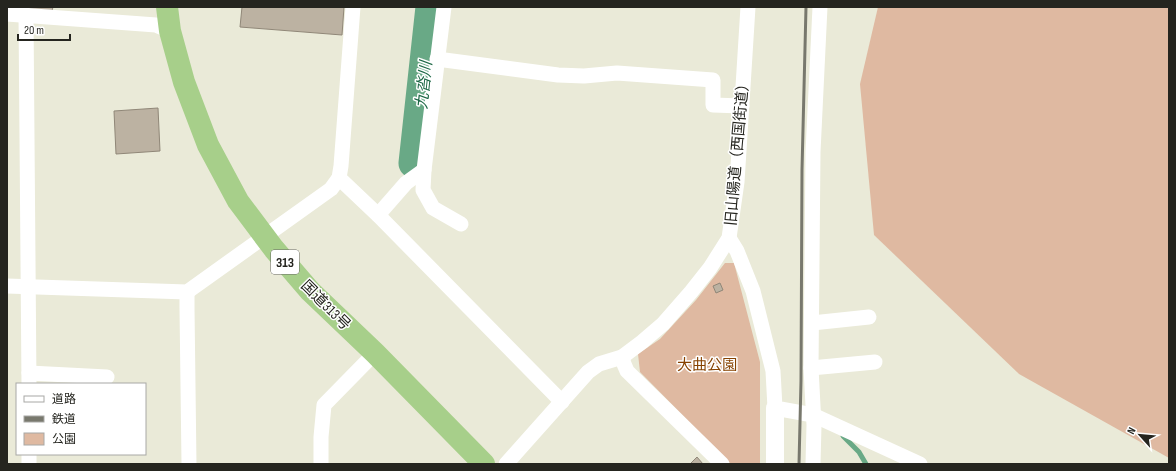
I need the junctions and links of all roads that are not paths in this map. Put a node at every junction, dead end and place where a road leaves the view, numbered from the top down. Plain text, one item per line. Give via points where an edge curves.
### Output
1 (167, 7) edge
2 (353, 7) edge
3 (444, 7) edge
4 (748, 7) edge
5 (820, 7) edge
6 (7, 14) edge
7 (26, 15) junction
8 (170, 31) junction
9 (437, 59) junction
10 (742, 106) junction
11 (424, 170) junction
12 (339, 178) junction
13 (378, 215) junction
14 (461, 224) dead end
15 (264, 236) junction
16 (729, 238) junction
17 (7, 286) edge
18 (29, 287) junction
19 (187, 292) junction
20 (869, 317) dead end
21 (812, 323) junction
22 (375, 353) junction
23 (622, 356) junction
24 (875, 362) dead end
25 (811, 368) junction
26 (107, 377) dead end
27 (29, 379) edge
28 (562, 402) junction
29 (775, 408) junction
30 (813, 415) junction
31 (189, 464) edge
32 (321, 464) edge
33 (484, 464) edge
34 (506, 464) edge
35 (722, 464) edge
36 (775, 464) edge
37 (813, 464) edge
38 (920, 464) edge

1 - 8 highway, 国道313号 / 313
2 - 12 street
3 - 9 street
4 - 10 street, 旧山陽道（西国街道）
5 - 21 street via 813,152
6 - 7 street
7 - 8 street via 156,25
7 - 18 street
8 - 15 highway, 国道313号 / 313 via 184,82 208,145 238,201
9 - 10 street via 558,75 617,73 713,80 713,105
9 - 11 street
10 - 16 street, 旧山陽道（西国街道） via 737,182
11 - 13 street via 406,183
11 - 14 street via 423,190 433,208
12 - 13 street
12 - 15 street via 331,189
13 - 28 street
15 - 19 street
15 - 22 highway, 国道313号 / 313 via 310,291
16 - 23 street, 旧山陽道（西国街道） via 710,268 663,324
16 - 29 street via 737,251 753,292 773,371
17 - 18 street
18 - 19 street
18 - 27 street
19 - 31 street
20 - 21 street
21 - 25 street
22 - 32 street via 324,405
22 - 33 highway, 国道313号 / 313
23 - 28 street, 旧山陽道（西国街道） via 598,364
23 - 35 street via 627,371
24 - 25 street
25 - 30 street
26 - 27 street
28 - 34 street, 旧山陽道（西国街道）
29 - 30 street
29 - 36 street
30 - 37 street
30 - 38 street

